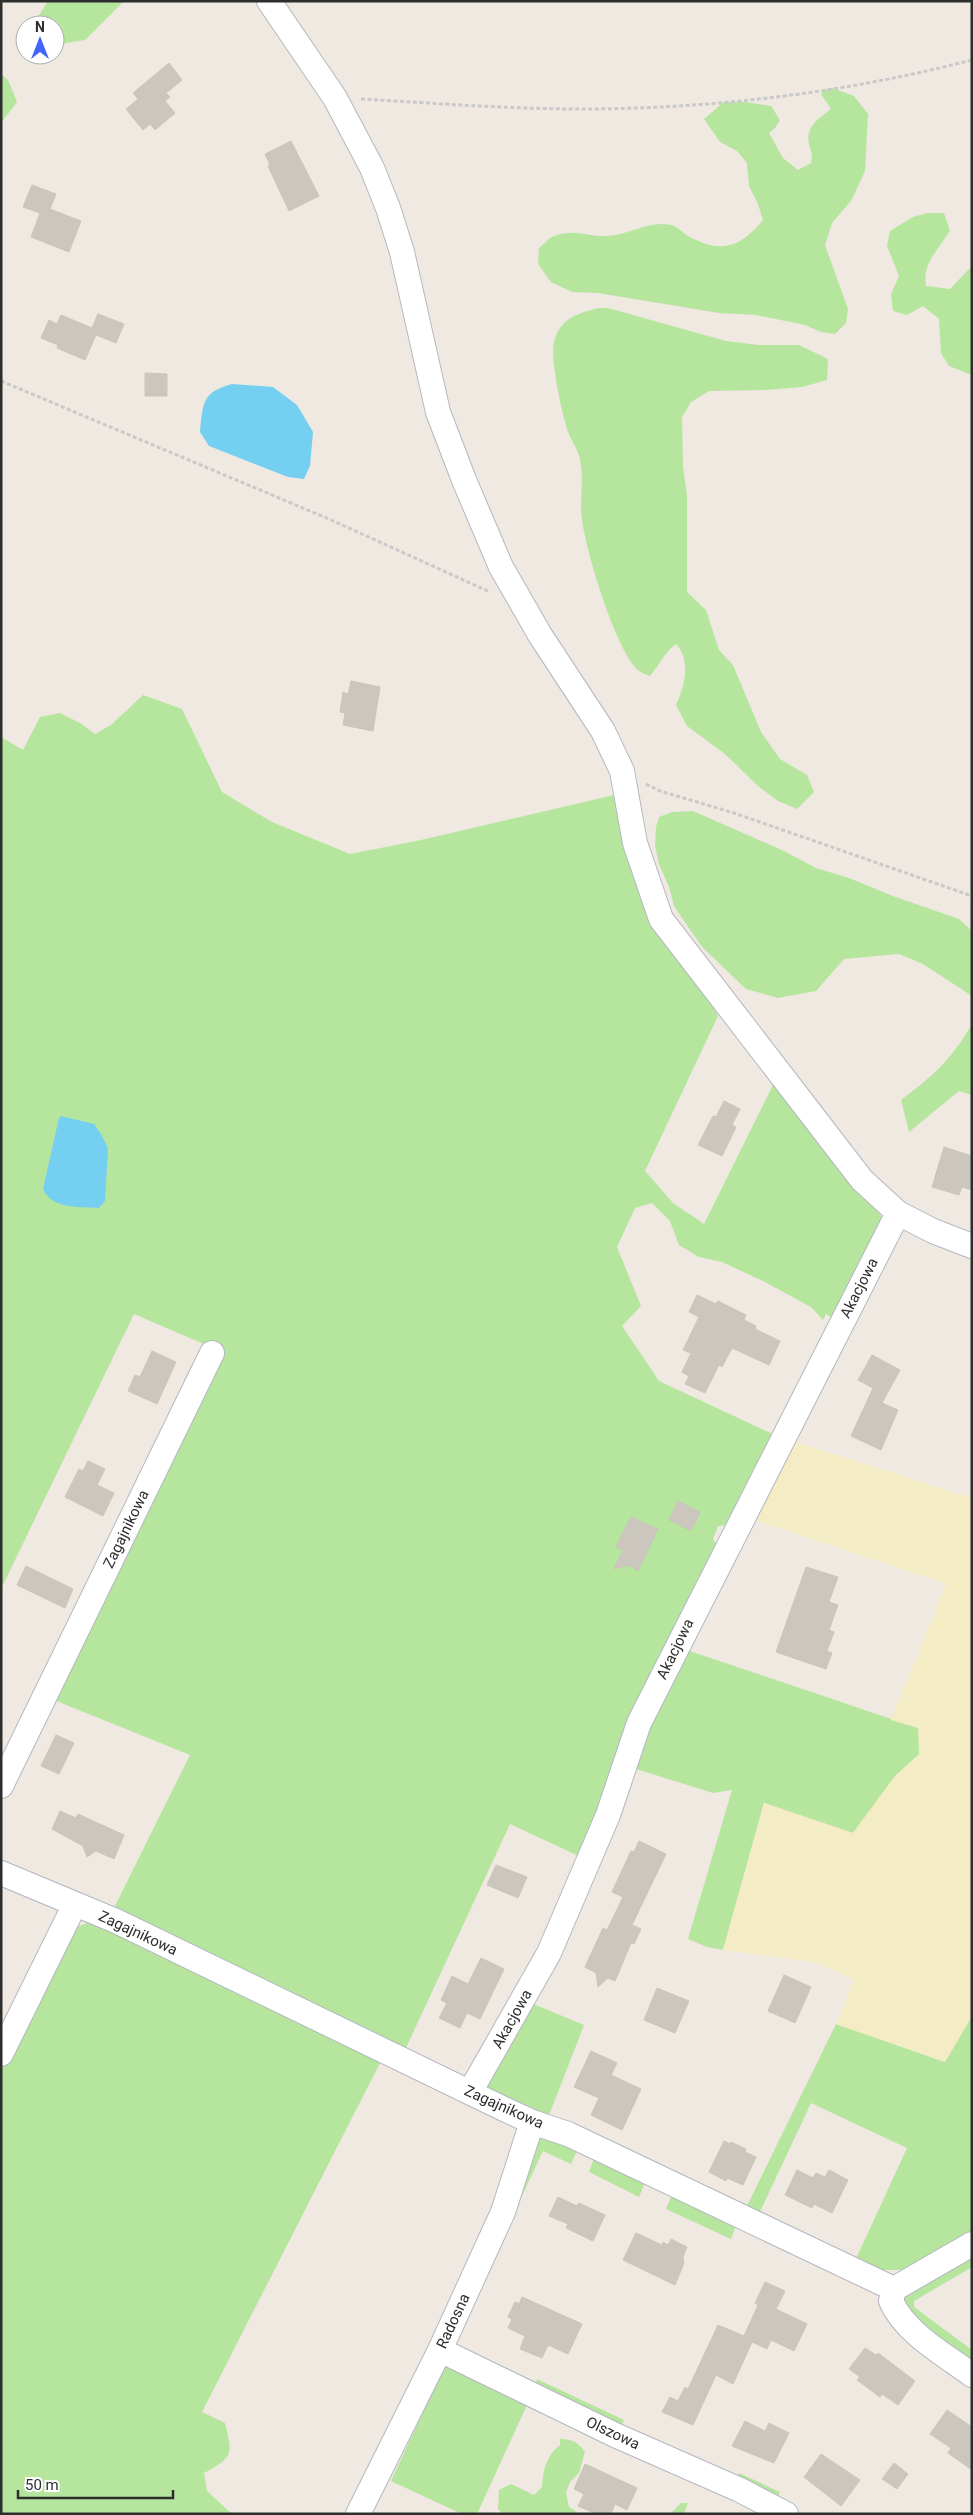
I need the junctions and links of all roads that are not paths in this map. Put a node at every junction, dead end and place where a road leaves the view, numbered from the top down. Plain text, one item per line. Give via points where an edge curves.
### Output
1 (269, 1) edge
2 (898, 1213) junction
3 (972, 1246) edge
4 (212, 1353) dead end
5 (1, 1786) edge
6 (1, 1873) edge
7 (75, 1904) junction
8 (1, 2054) edge
9 (470, 2092) junction
10 (532, 2122) junction
11 (972, 2244) edge
12 (894, 2289) junction
13 (440, 2350) junction
14 (972, 2375) edge
15 (358, 2514) edge
16 (786, 2514) edge

1 - 2 street via 336,98 372,168 402,252 442,420 500,567 603,731 622,771 635,843 660,919 862,1180
2 - 3 street
2 - 9 street, Akacjowa via 643,1715 608,1814 549,1953
4 - 5 street, Zagajnikowa
6 - 7 street, Zagajnikowa
7 - 8 street
7 - 9 street, Zagajnikowa
9 - 10 street, Zagajnikowa
10 - 12 street, Zagajnikowa via 568,2134
10 - 13 street, Radosna via 504,2212
11 - 12 street
12 - 14 street via 891,2301 901,2317 927,2342
13 - 15 street, Radosna
13 - 16 street, Olszowa

